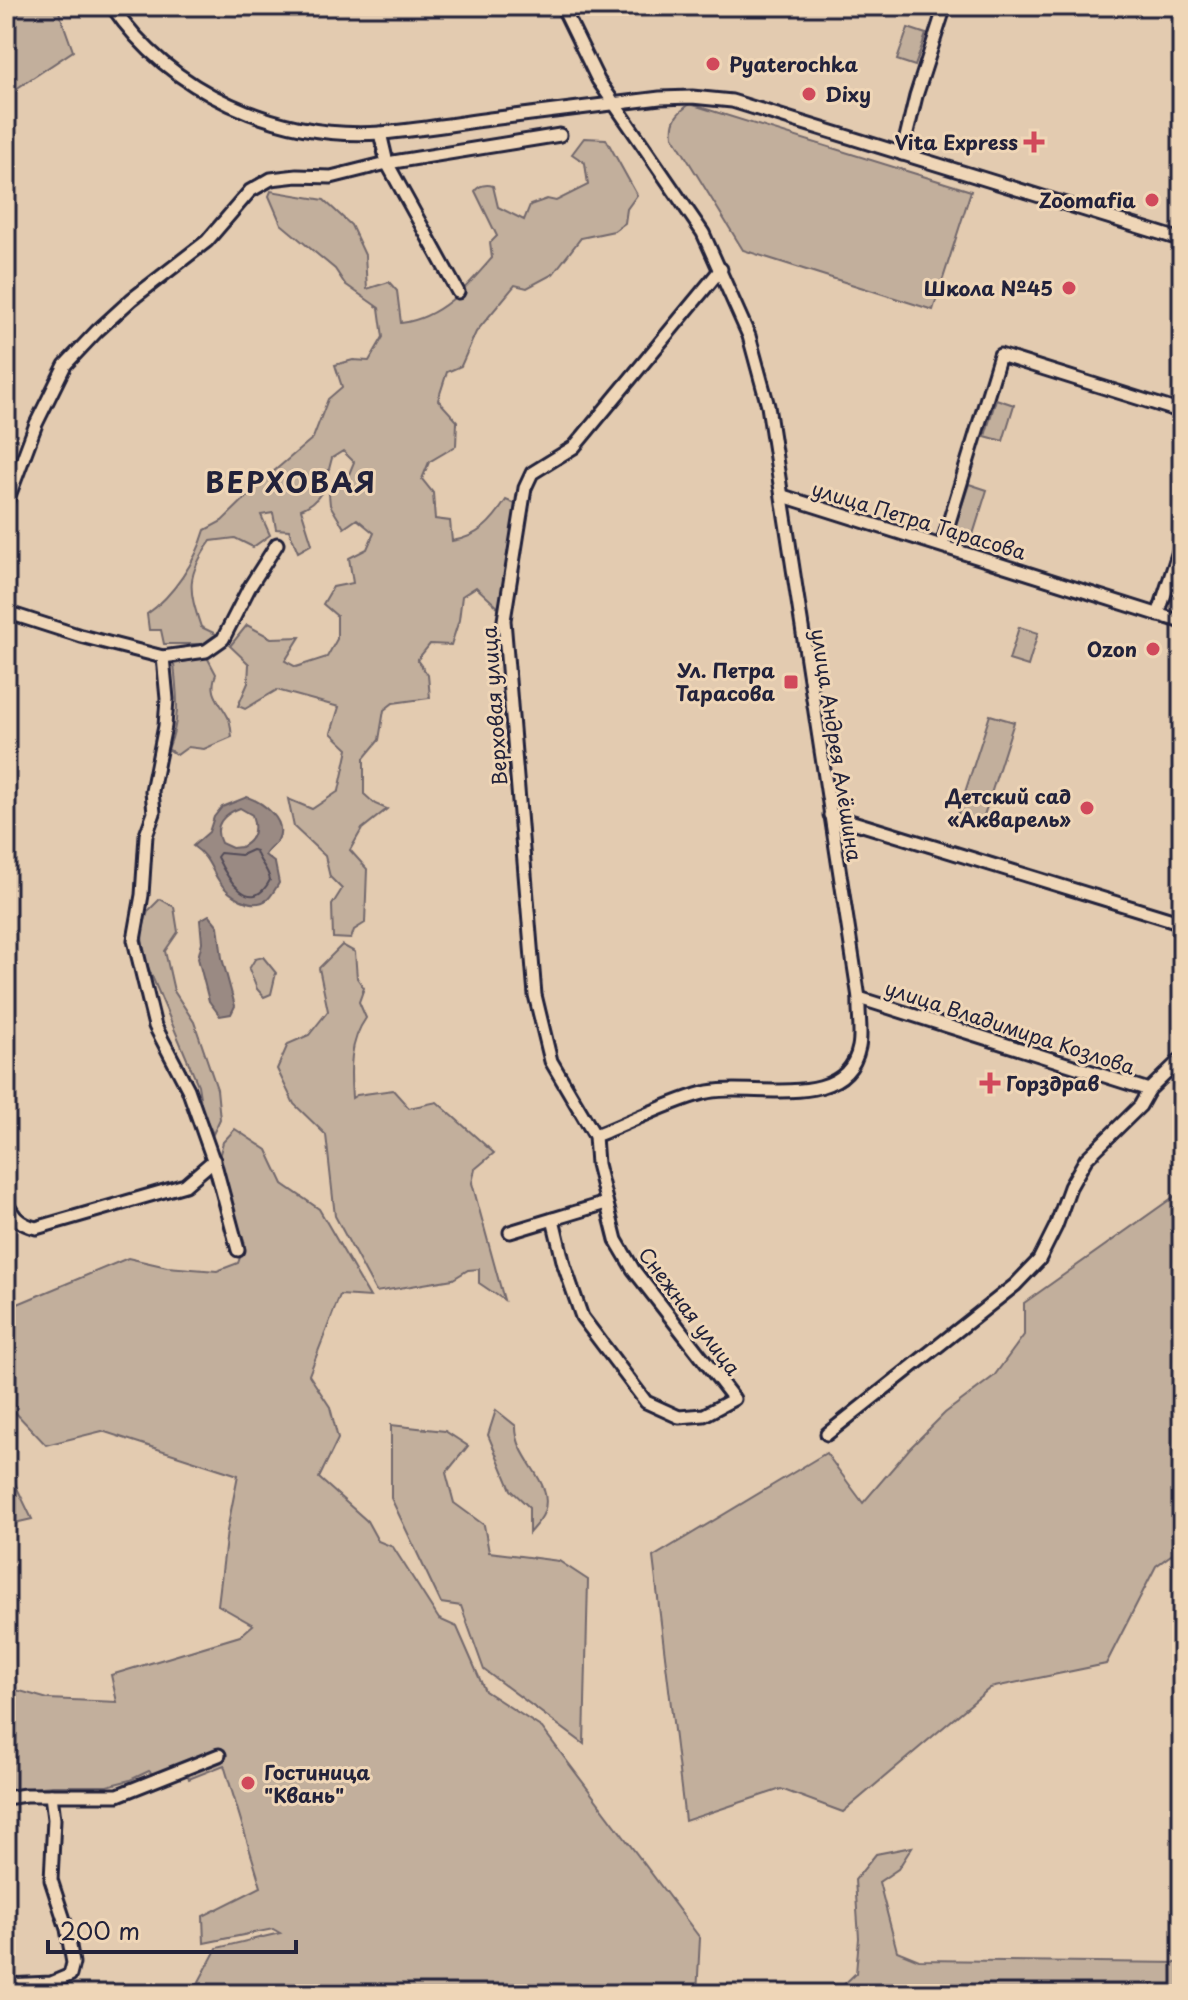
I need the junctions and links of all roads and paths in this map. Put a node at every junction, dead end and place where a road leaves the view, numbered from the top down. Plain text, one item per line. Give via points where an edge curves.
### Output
1 (112, 6) edge
2 (562, 6) edge
3 (945, 6) edge
4 (614, 105) junction
5 (380, 133) junction
6 (560, 135) dead end
7 (902, 154) junction
8 (387, 163) junction
9 (1182, 240) edge
10 (721, 269) junction
11 (458, 292) dead end
12 (1182, 412) edge
13 (783, 496) junction
14 (6, 504) edge
15 (1182, 542) edge
16 (277, 544) dead end
17 (942, 545) junction
18 (6, 612) edge
19 (1158, 615) junction
20 (1182, 622) edge
21 (163, 657) junction
22 (830, 815) junction
23 (1182, 923) edge
24 (859, 998) junction
25 (1182, 1058) edge
26 (1149, 1090) junction
27 (595, 1136) junction
28 (214, 1160) junction
29 (6, 1202) edge
30 (606, 1203) junction
31 (553, 1219) junction
32 (510, 1232) dead end
33 (238, 1250) dead end
34 (827, 1434) dead end
35 (219, 1755) dead end
36 (51, 1795) junction
37 (6, 1798) edge
38 (6, 1985) edge

1 - 5 street via 174,71 236,108 308,129
2 - 4 street
3 - 7 street
4 - 5 street
4 - 7 street via 692,97 732,101
4 - 10 street, улица Петра Тарасова via 703,233
5 - 8 street
6 - 8 street
7 - 9 street
8 - 11 street
8 - 14 street via 331,177 271,179 250,191 207,241 132,299 65,365
10 - 13 street, улица Петра Тарасова via 753,350
10 - 27 street, Верховая улица via 574,447 532,473 525,488 504,620 535,995 551,1061
12 - 17 street via 1000,355
13 - 17 street, улица Петра Тарасова
13 - 22 street, улица Андрея Алёшина
15 - 19 street
16 - 21 street via 223,639 206,651
17 - 19 street, улица Петра Тарасова
18 - 21 street
19 - 20 street, улица Петра Тарасова
21 - 28 street via 165,726 134,940 155,1026 188,1089
22 - 23 street
22 - 24 street, улица Андрея Алёшина
24 - 26 street, улица Владимира Козлова
24 - 27 street, улица Андрея Алёшина via 860,1045 854,1065 839,1079 818,1089 705,1092
25 - 26 street
26 - 34 street via 1140,1106 1086,1159 1039,1260 1015,1285
27 - 30 street, Снежная улица
28 - 29 street via 185,1185 36,1228 14,1217
28 - 33 street
30 - 31 street
30 - 31 street, Снежная улица via 616,1240 633,1269 734,1399 719,1409 679,1417 646,1402 582,1317
31 - 32 street
35 - 36 street via 118,1795
36 - 37 street
36 - 38 street via 51,1880 73,1963 70,1975 59,1981

